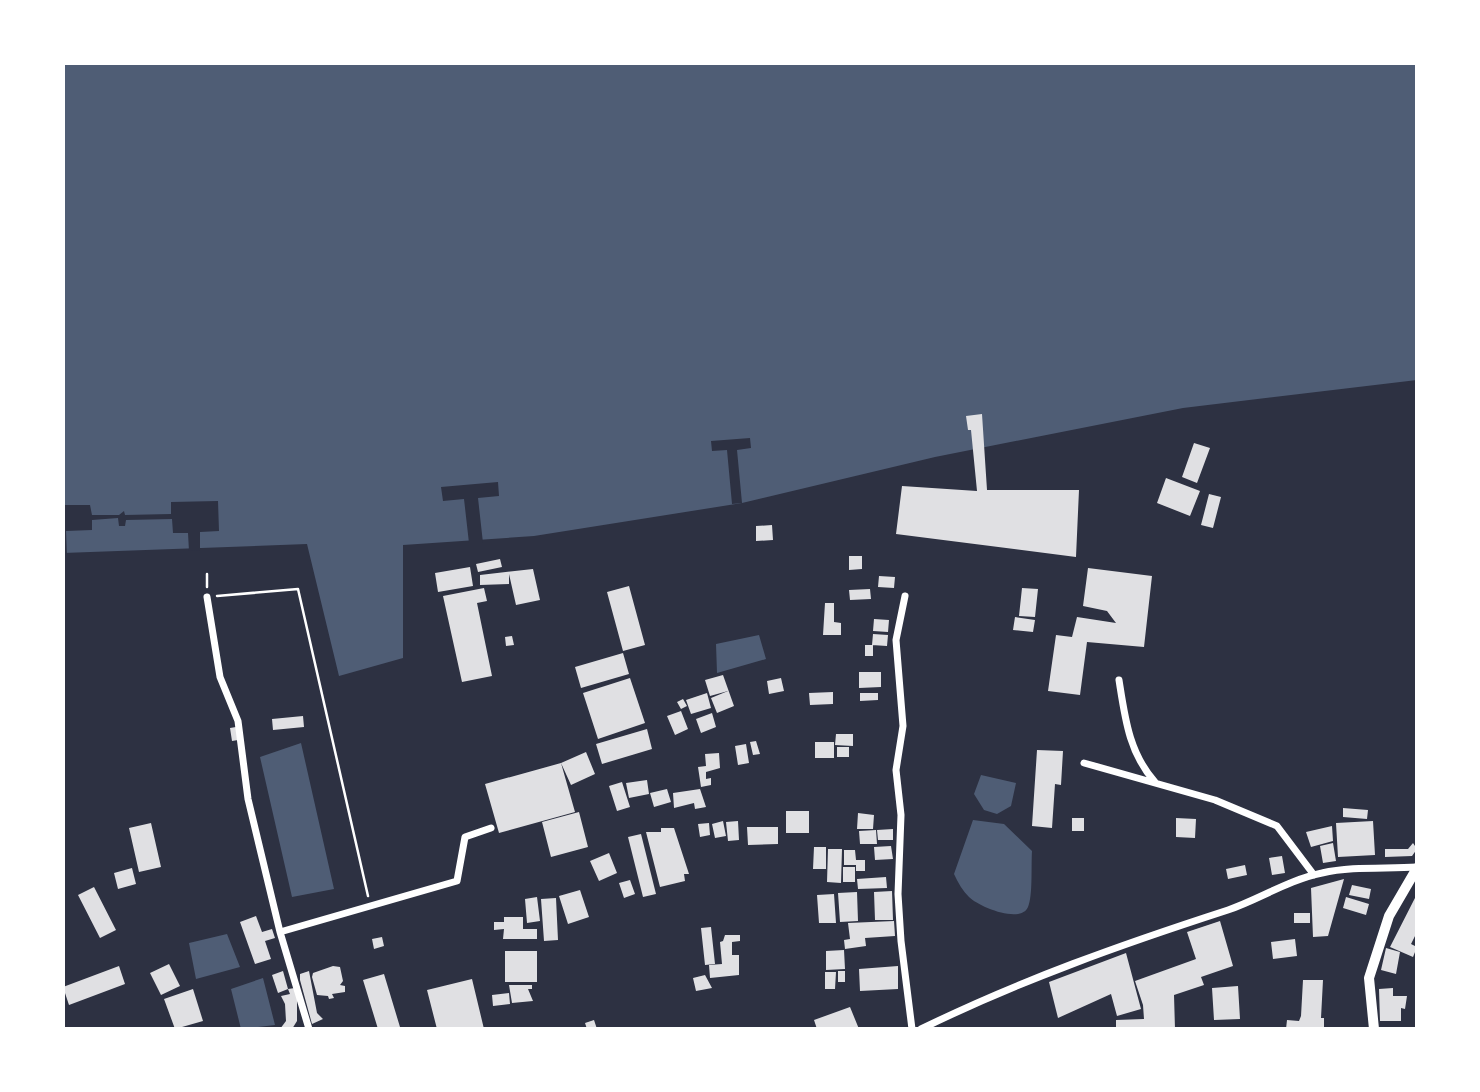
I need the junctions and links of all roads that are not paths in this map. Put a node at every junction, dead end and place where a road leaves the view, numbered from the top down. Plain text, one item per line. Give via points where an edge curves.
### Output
1 (905, 596) dead end
2 (207, 597) road end
3 (1119, 680) dead end
4 (1084, 763) dead end
5 (1156, 782) junction
6 (491, 828) dead end
7 (1417, 868) edge
8 (1314, 875) junction
9 (280, 932) junction
10 (309, 1029) edge
11 (912, 1029) edge
12 (922, 1029) edge
13 (1374, 1029) edge

1 - 11 street via 896,640 903,726 896,770 901,815 898,894
2 - 9 street via 220,677 238,722 248,799
3 - 5 street via 1135,753
4 - 5 street
5 - 8 street via 1277,826
6 - 9 street via 465,837 457,881
7 - 8 street
7 - 13 main road via 1389,916 1369,978
8 - 12 street via 1295,879 1231,909 1064,966
9 - 10 street

